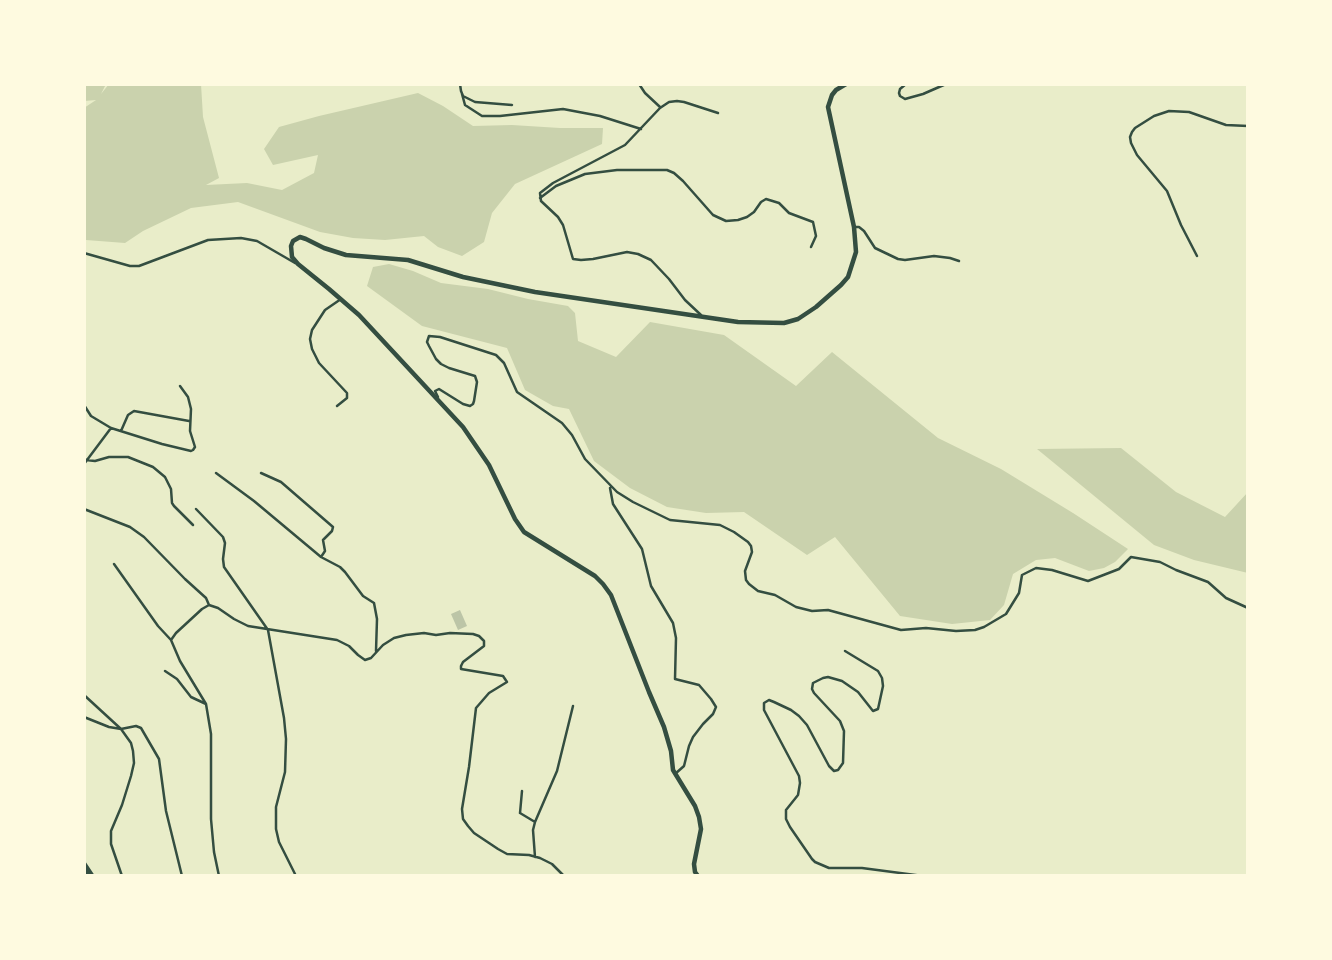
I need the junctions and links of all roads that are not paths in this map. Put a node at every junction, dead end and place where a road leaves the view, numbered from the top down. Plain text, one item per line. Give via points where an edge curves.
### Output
1 (460, 84) edge
2 (639, 84) edge
3 (846, 84) edge
4 (906, 84) edge
5 (946, 84) edge
6 (836, 87) edge
7 (462, 94) junction
8 (512, 105) dead end
9 (660, 108) junction
10 (718, 113) dead end
11 (1248, 126) edge
12 (641, 129) junction
13 (540, 198) junction
14 (854, 227) junction
15 (811, 247) dead end
16 (84, 253) edge
17 (1197, 256) dead end
18 (959, 261) dead end
19 (298, 264) junction
20 (341, 299) junction
21 (703, 316) junction
22 (180, 386) dead end
23 (439, 400) junction
24 (84, 405) edge
25 (337, 406) dead end
26 (190, 421) junction
27 (111, 428) junction
28 (121, 431) junction
29 (85, 462) edge
30 (216, 473) dead end
31 (261, 473) dead end
32 (610, 486) junction
33 (85, 508) edge
34 (196, 509) dead end
35 (193, 526) dead end
36 (321, 557) junction
37 (114, 565) dead end
38 (209, 605) junction
39 (1248, 608) edge
40 (268, 630) junction
41 (171, 640) junction
42 (376, 651) junction
43 (845, 652) dead end
44 (165, 671) dead end
45 (84, 695) edge
46 (206, 704) junction
47 (573, 706) dead end
48 (84, 718) edge
49 (121, 729) junction
50 (675, 774) junction
51 (522, 791) dead end
52 (535, 822) junction
53 (535, 857) junction
54 (84, 864) edge
55 (92, 876) edge
56 (122, 876) edge
57 (182, 876) edge
58 (219, 876) edge
59 (296, 876) edge
60 (565, 876) edge
61 (698, 876) edge
62 (923, 876) edge

1 - 7 street
2 - 9 street
3 - 6 main road
4 - 5 street via 899,93 905,99
6 - 14 main road via 828,107
7 - 8 street via 483,103
7 - 12 street via 465,105 482,116 563,109
9 - 10 street via 677,101
9 - 12 street
11 - 17 street via 1169,111 1135,128 1130,136 1137,155 1167,191
12 - 13 street via 621,147 553,183
13 - 15 street via 585,174 667,170 713,215 726,221 747,217 766,199 779,203 789,213 813,222 816,231
13 - 21 street via 563,225 573,258 638,254 651,260
14 - 18 street via 864,231 875,248 898,259
14 - 21 main road via 856,252 848,277 798,319 738,322
16 - 19 street via 139,266 208,240 241,238 257,241
19 - 20 main road
19 - 21 main road via 291,246 300,237 346,255 408,260 535,292
20 - 23 main road
20 - 25 street via 325,310 310,339 319,363 347,393
22 - 26 street via 190,402
23 - 32 street via 437,389 470,406 477,382 475,376 441,364 429,346 429,336 496,355 517,393 562,423 585,459
23 - 50 main road via 480,450 524,532 595,576 611,595 664,727
24 - 27 street via 91,416
26 - 28 street via 134,411
26 - 28 street via 195,447 191,451
27 - 28 street
27 - 29 street
29 - 35 street via 128,457 153,467 166,477 172,503
30 - 36 street
31 - 36 street via 281,482 333,527 323,540
32 - 39 street via 665,518 720,525 741,536 752,551 746,580 758,591 796,607 828,610 901,630 975,630 1006,614 1022,575 1036,568 1088,581 1119,569 1131,557 1160,562 1208,582 1226,598
32 - 50 street via 613,504 640,543 651,586 673,623 675,679 701,687 716,708 693,737 684,766
33 - 38 street via 137,532
34 - 40 street via 223,537 224,567
36 - 42 street via 345,572 374,603
37 - 41 street
38 - 40 street via 248,626
38 - 41 street
40 - 42 street via 337,640 365,660
40 - 59 street via 286,740 276,829
41 - 46 street
42 - 53 street via 394,638 420,633 480,636 484,646 461,664 461,669 503,676 508,682 476,708 463,818 474,833 507,854
43 - 62 street via 878,671 883,686 878,709 873,711 842,681 828,677 813,683 811,689 844,731 843,763 838,770 829,766 799,716 769,700 764,703 799,776 786,819 812,859 827,867
44 - 46 street via 191,697
45 - 49 street
46 - 58 street via 211,734 211,819
47 - 52 street via 557,771
48 - 49 street
49 - 56 street via 134,757 111,831
49 - 57 street via 141,728 159,759
50 - 61 main road via 699,817 694,864
51 - 52 street via 520,813
52 - 53 street
53 - 60 street
54 - 55 highway

